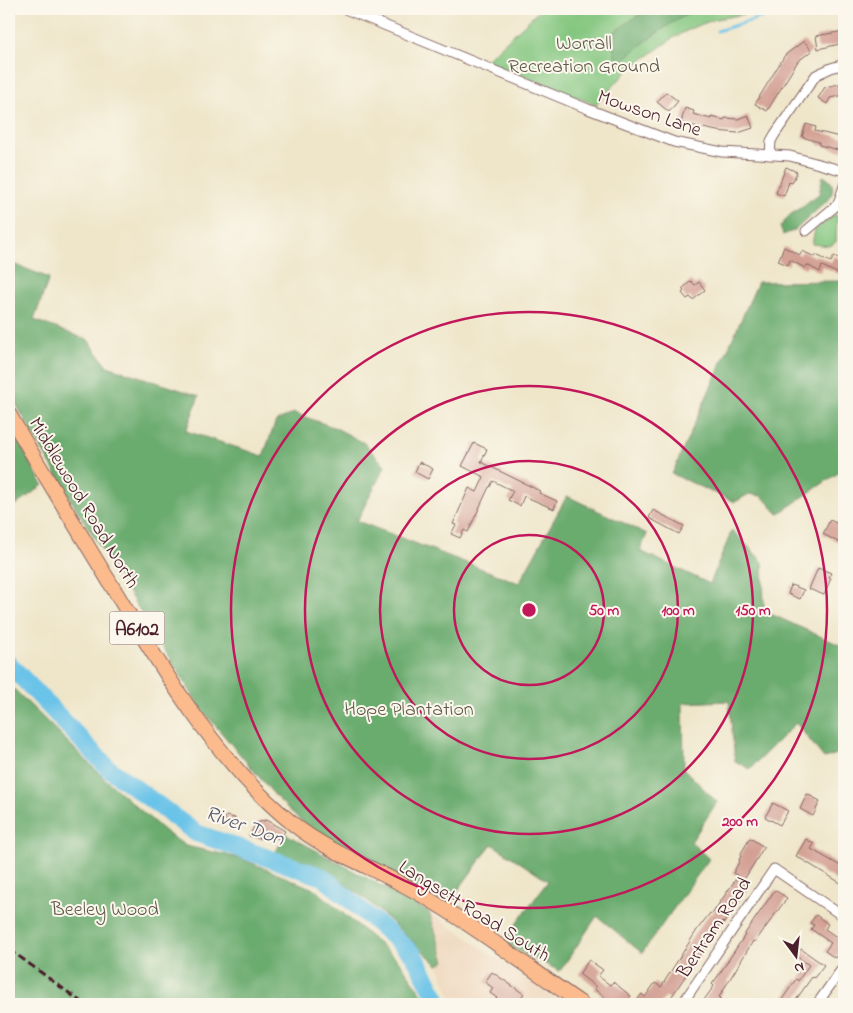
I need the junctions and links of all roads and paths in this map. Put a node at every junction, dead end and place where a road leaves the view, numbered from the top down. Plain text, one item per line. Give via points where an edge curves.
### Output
1 (345, 9) edge
2 (844, 64) edge
3 (770, 155) junction
4 (844, 171) edge
5 (844, 186) edge
6 (806, 231) dead end
7 (9, 414) edge
8 (292, 823) joint
9 (844, 917) edge
10 (844, 966) edge
11 (582, 1004) edge
12 (682, 1004) edge
13 (817, 1004) edge

1 - 3 street, Mowson Lane via 588,110 674,142 722,152
2 - 3 street via 816,75 775,134
3 - 4 street, Mowson Lane via 790,156
5 - 6 street via 838,204
7 - 8 main road, Middlewood Road North / A6102 via 138,630 179,692 260,795
8 - 11 main road, Langsett Road South / A6102 via 331,850 417,892
9 - 12 street, Bertram Road via 774,869
10 - 13 street

